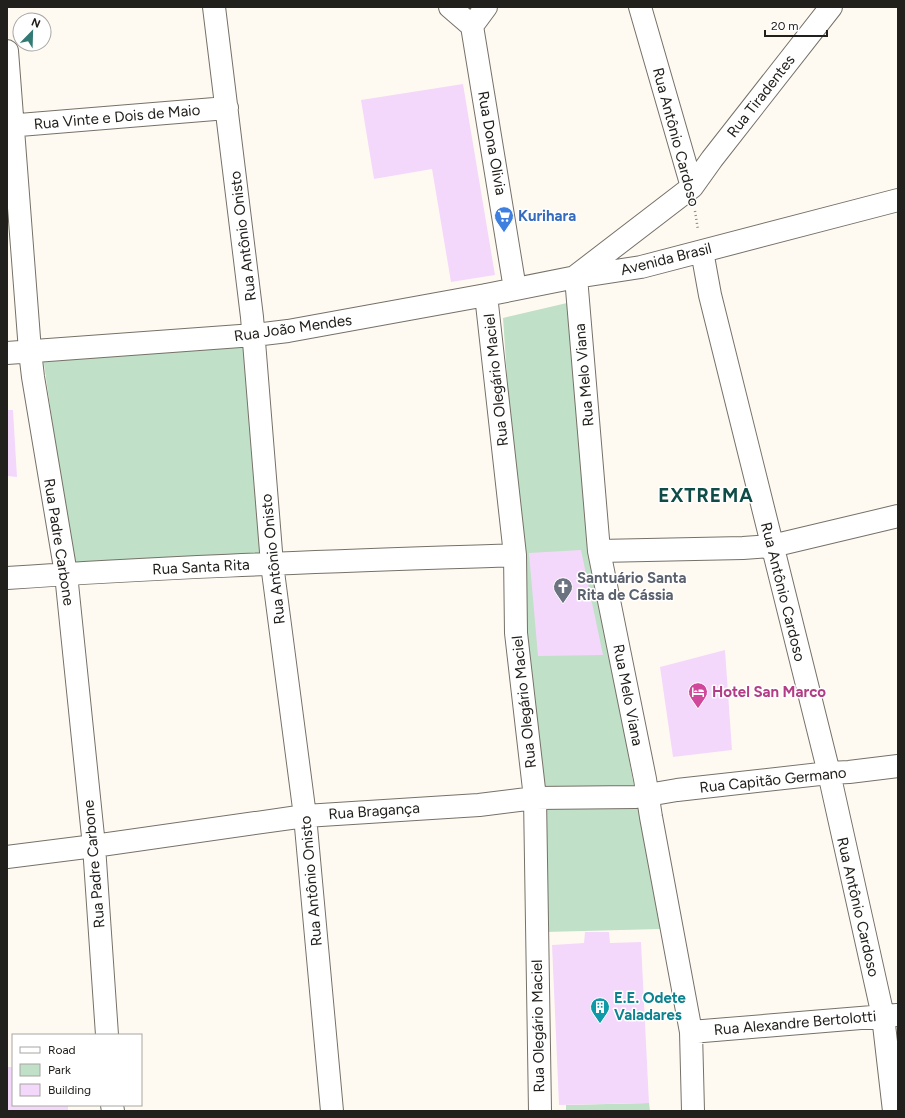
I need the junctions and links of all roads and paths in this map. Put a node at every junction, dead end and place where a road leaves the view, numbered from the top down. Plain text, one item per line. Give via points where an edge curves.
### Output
1 (214, 7) edge
2 (450, 7) edge
3 (486, 7) edge
4 (640, 7) edge
5 (831, 7) edge
6 (472, 26) junction
7 (7, 51) edge
8 (228, 108) junction
9 (10, 125) edge
10 (692, 187) junction
11 (898, 200) edge
12 (702, 251) junction
13 (576, 277) junction
14 (516, 289) junction
15 (486, 295) junction
16 (254, 335) junction
17 (30, 351) junction
18 (7, 353) edge
19 (898, 516) edge
20 (772, 546) junction
21 (599, 552) junction
22 (515, 555) junction
23 (272, 564) junction
24 (66, 574) junction
25 (7, 578) edge
26 (898, 766) edge
27 (829, 773) junction
28 (647, 795) junction
29 (535, 798) junction
30 (305, 816) junction
31 (94, 846) junction
32 (7, 857) edge
33 (890, 1015) edge
34 (691, 1032) junction
35 (107, 1034) edge
36 (332, 1111) edge
37 (540, 1111) edge
38 (693, 1111) edge
39 (894, 1111) edge

1 - 8 street, Rua Antônio Onisto
2 - 6 street
3 - 6 street
4 - 10 street, Rua Antônio Cardoso
5 - 10 street, Rua Tiradentes
6 - 14 street, Rua Dona Olivia
7 - 9 street, Rua Padre Carbone
8 - 9 street, Rua Vinte e Dois de Maio
8 - 16 street, Rua Antônio Onisto
9 - 17 street, Rua Padre Carbone
10 - 12 path, Rua Antônio Cardoso
10 - 13 street, Avenida Brasil
11 - 12 street, Avenida Brasil
12 - 13 street, Avenida Brasil via 641,267
12 - 20 street, Rua Antônio Cardoso via 710,296
13 - 14 street, Rua João Mendes
13 - 21 street, Rua Melo Viana
14 - 15 street, Rua João Mendes
15 - 16 street, Rua João Mendes
15 - 22 street, Rua Olegário Maciel
16 - 17 street, Rua João Mendes
16 - 23 street, Rua Antônio Onisto
17 - 18 street, Rua João Mendes
17 - 24 street, Rua Padre Carbone
19 - 20 street
20 - 21 street
20 - 27 street, Rua Antônio Cardoso
21 - 28 street, Rua Melo Viana
22 - 23 street, Rua Santa Rita
22 - 29 street, Rua Olegário Maciel via 516,633
23 - 24 street, Rua Santa Rita
23 - 30 street, Rua Antônio Onisto
24 - 25 street, Rua Santa Rita
24 - 31 street, Rua Padre Carbone
26 - 27 street, Rua Capitão Germano
27 - 28 street, Rua Capitão Germano
27 - 33 street, Rua Antônio Cardoso
28 - 29 street, Rua Bragança
28 - 34 street, Rua Melo Viana
29 - 30 street, Rua Bragança via 479,805
29 - 37 street, Rua Olegário Maciel
30 - 31 street, Rua Bragança
30 - 36 street, Rua Antônio Onisto
31 - 32 street, Rua Bragança
31 - 35 street, Rua Padre Carbone
33 - 34 street, Rua Alexandre Bertolotti
33 - 39 street, Rua Antônio Cardoso
34 - 38 street, Rua Melo Viana

